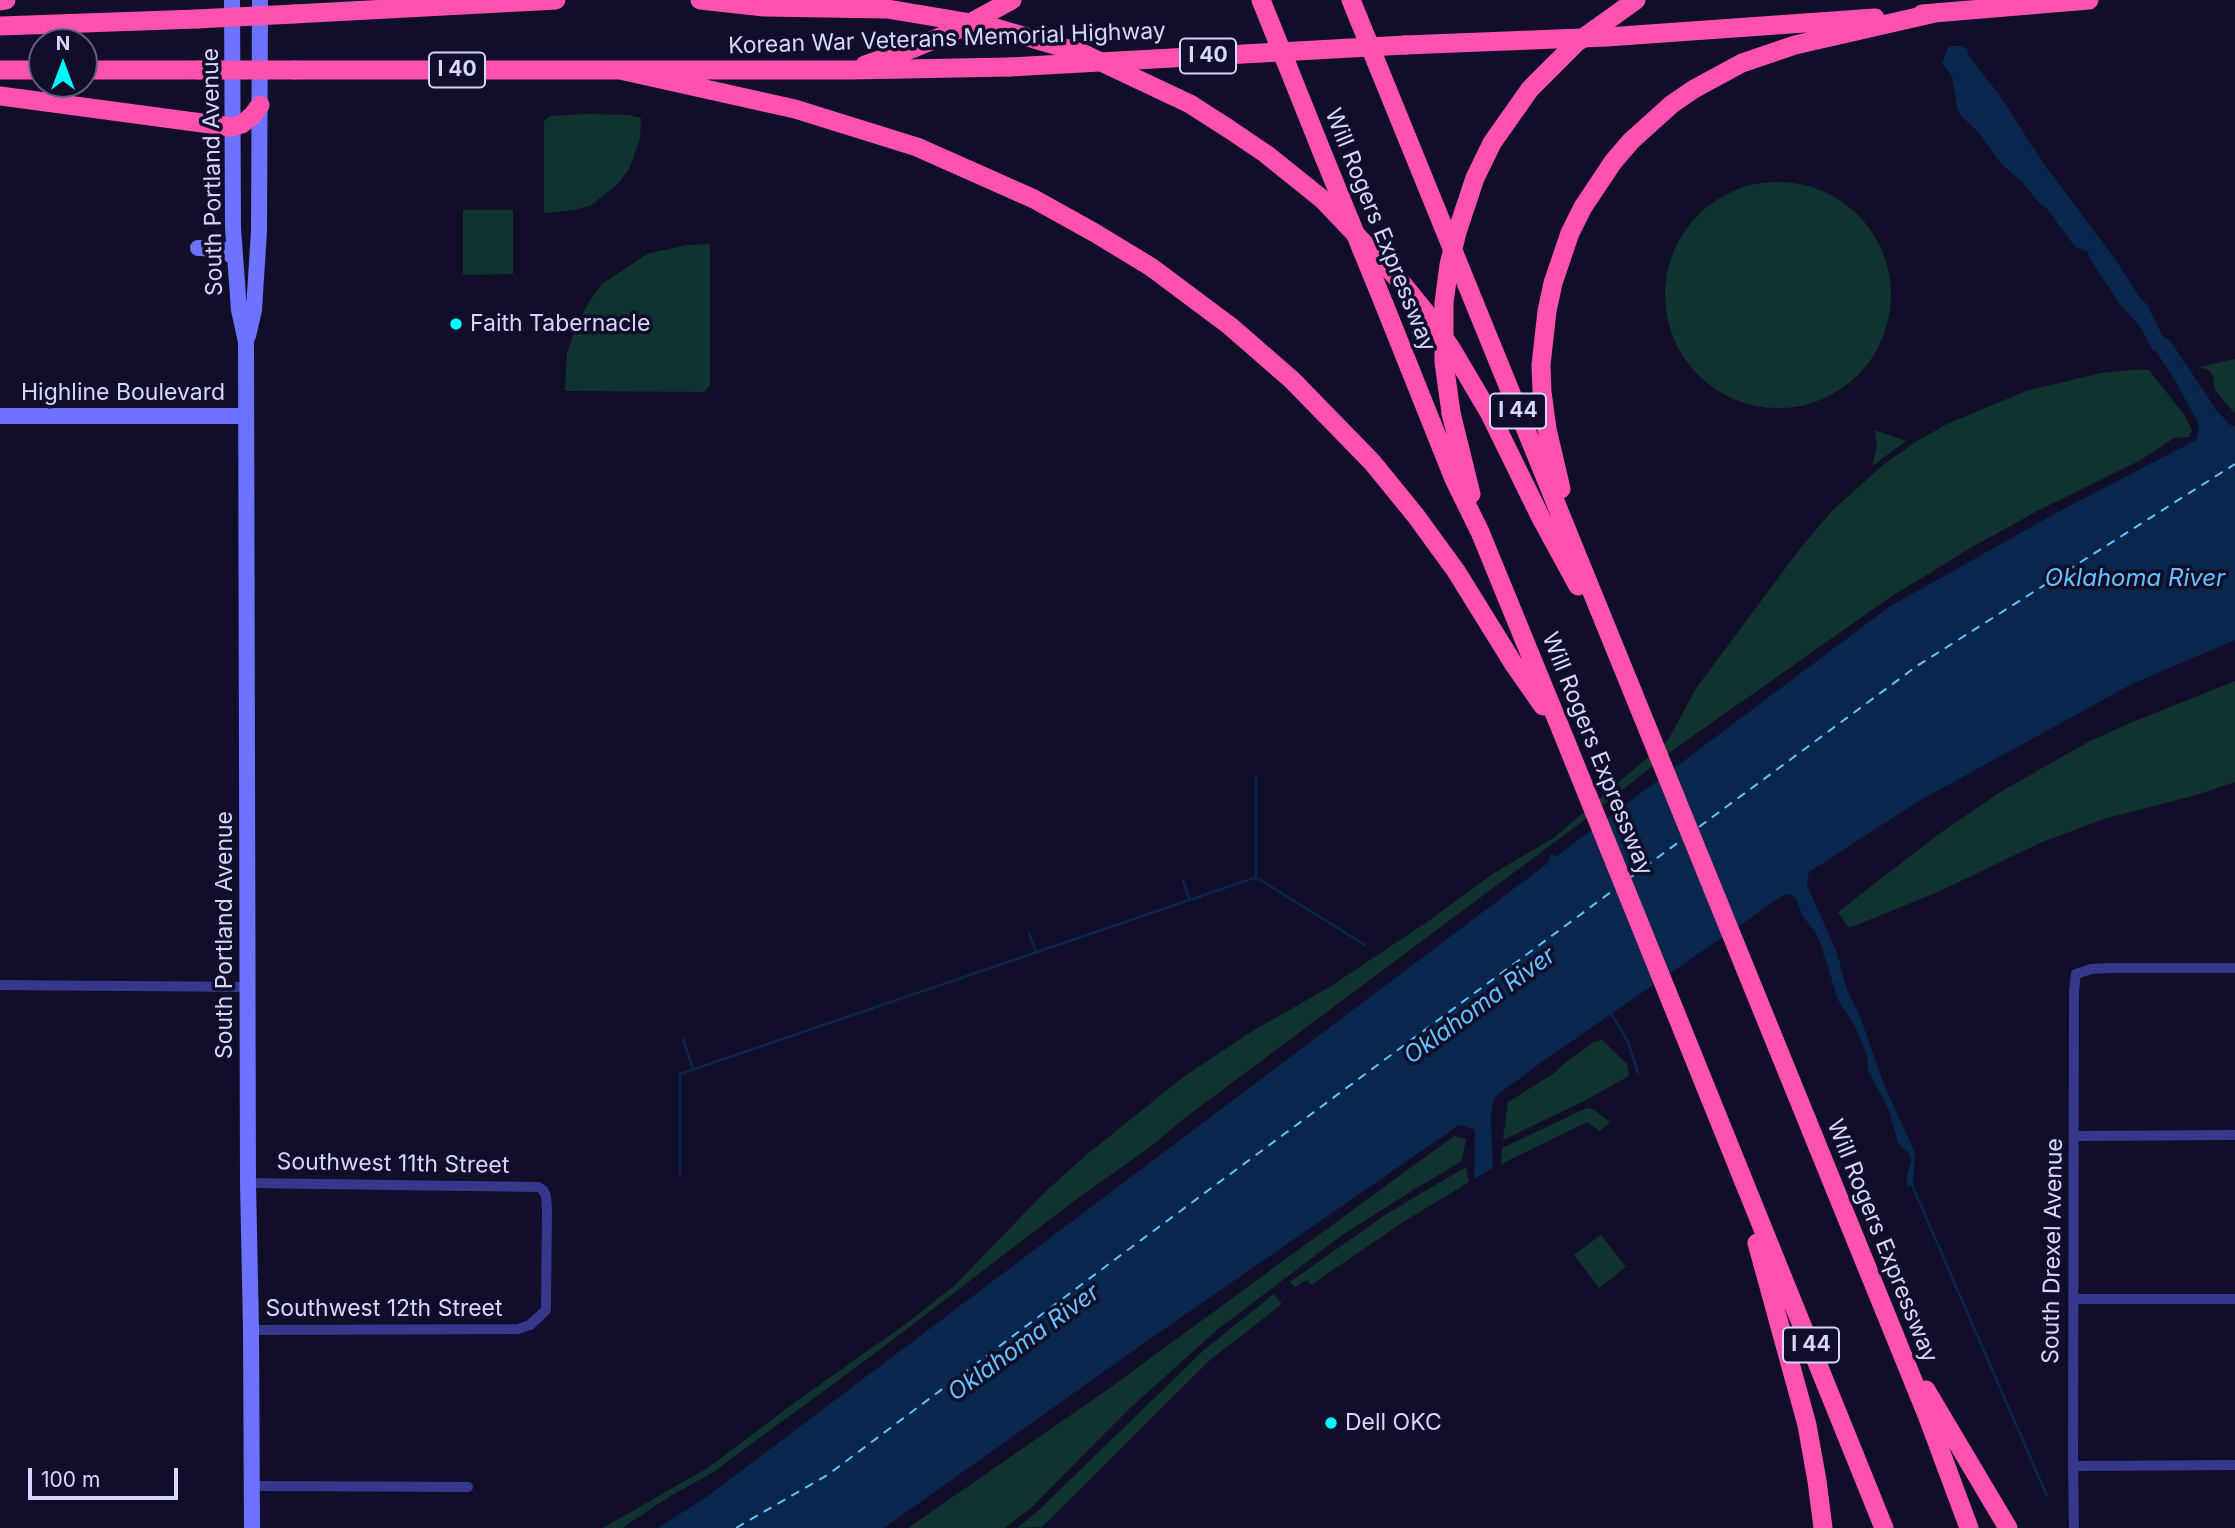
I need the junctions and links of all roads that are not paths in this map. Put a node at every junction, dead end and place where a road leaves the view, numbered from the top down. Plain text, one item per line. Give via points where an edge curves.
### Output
1 (6, 0) edge
2 (232, 0) edge
3 (260, 0) edge
4 (556, 0) edge
5 (700, 0) edge
6 (1012, 0) edge
7 (1261, 0) edge
8 (1351, 0) edge
9 (1636, 0) edge
10 (2089, 0) edge
11 (0, 1) edge
12 (1935, 13) junction
13 (0, 26) edge
14 (0, 70) edge
15 (28, 70) edge
16 (98, 70) edge
17 (620, 70) junction
18 (851, 70) junction
19 (0, 96) edge
20 (260, 105) junction
21 (232, 127) junction
22 (233, 228) junction
23 (235, 258) junction
24 (246, 342) junction
25 (0, 416) edge
26 (246, 416) junction
27 (1480, 532) junction
28 (1578, 558) junction
29 (1619, 661) junction
30 (1564, 737) junction
31 (2235, 968) edge
32 (0, 985) edge
33 (247, 987) junction
34 (2235, 1135) edge
35 (2075, 1136) junction
36 (1735, 1164) junction
37 (248, 1183) junction
38 (2073, 1299) junction
39 (2235, 1299) edge
40 (517, 1329) joint
41 (251, 1330) junction
42 (1900, 1351) junction
43 (2235, 1465) edge
44 (2073, 1466) junction
45 (252, 1486) junction
46 (468, 1487) dead end
47 (252, 1528) edge
48 (1822, 1528) edge
49 (1884, 1528) edge
50 (1969, 1528) edge
51 (2008, 1528) edge
52 (2074, 1528) edge

1 - 11 highway
2 - 21 main road, South Portland Avenue
3 - 20 main road, South Portland Avenue
4 - 13 highway, bridge
5 - 29 highway via 764,7 887,9 1002,29 1082,53 1139,78 1190,104 1266,154 1322,199 1368,246 1451,348
6 - 18 highway, bridge via 959,29
7 - 27 highway, Will Rogers Expressway / I 44, bridge via 1454,479
8 - 28 highway, Will Rogers Expressway / I 44
9 - 27 highway, bridge via 1576,43 1530,89 1492,143 1457,232 1444,303 1444,362 1451,413
10 - 12 highway, I 40
12 - 18 highway, Korean War Veterans Memorial Highway / I 40, bridge via 1607,37 1010,67
12 - 28 highway via 1785,47 1718,75 1650,122 1597,184 1560,258 1547,310 1541,365 1546,429
14 - 15 highway
16 - 17 highway, Korean War Veterans Memorial Highway / I 40, bridge
17 - 18 highway, Korean War Veterans Memorial Highway / I 40
17 - 30 highway via 795,109 916,147 1034,199 1151,267 1261,352 1372,462 1456,571
19 - 21 highway
20 - 21 highway via 242,124
20 - 24 main road, South Portland Avenue via 258,269
21 - 22 main road, South Portland Avenue
22 - 23 main road, South Portland Avenue
22 - 23 main road via 197,243 222,249
23 - 24 main road, South Portland Avenue
24 - 26 main road, South Portland Avenue
25 - 26 main road, Highline Boulevard
26 - 33 main road, South Portland Avenue
27 - 30 highway, Will Rogers Expressway / I 44
28 - 29 highway, Will Rogers Expressway / I 44
29 - 42 highway, Will Rogers Expressway / I 44
30 - 36 highway, Will Rogers Expressway / I 44
31 - 35 street, South Drexel Avenue via 2109,968 2076,974
32 - 33 street
33 - 37 main road, South Portland Avenue
34 - 35 street
35 - 38 street, South Drexel Avenue
36 - 48 highway via 1804,1414
36 - 49 highway, Will Rogers Expressway / I 44
37 - 40 street, Southwest 11th Street via 538,1187 546,1196 546,1310 530,1325
37 - 41 main road, South Portland Avenue
38 - 39 street
38 - 44 street, South Drexel Avenue
40 - 41 street, Southwest 12th Street
41 - 45 main road, South Portland Avenue
42 - 50 highway, Will Rogers Expressway / I 44
42 - 51 highway
43 - 44 street
44 - 52 street, South Drexel Avenue
45 - 46 street
45 - 47 main road, South Portland Avenue

